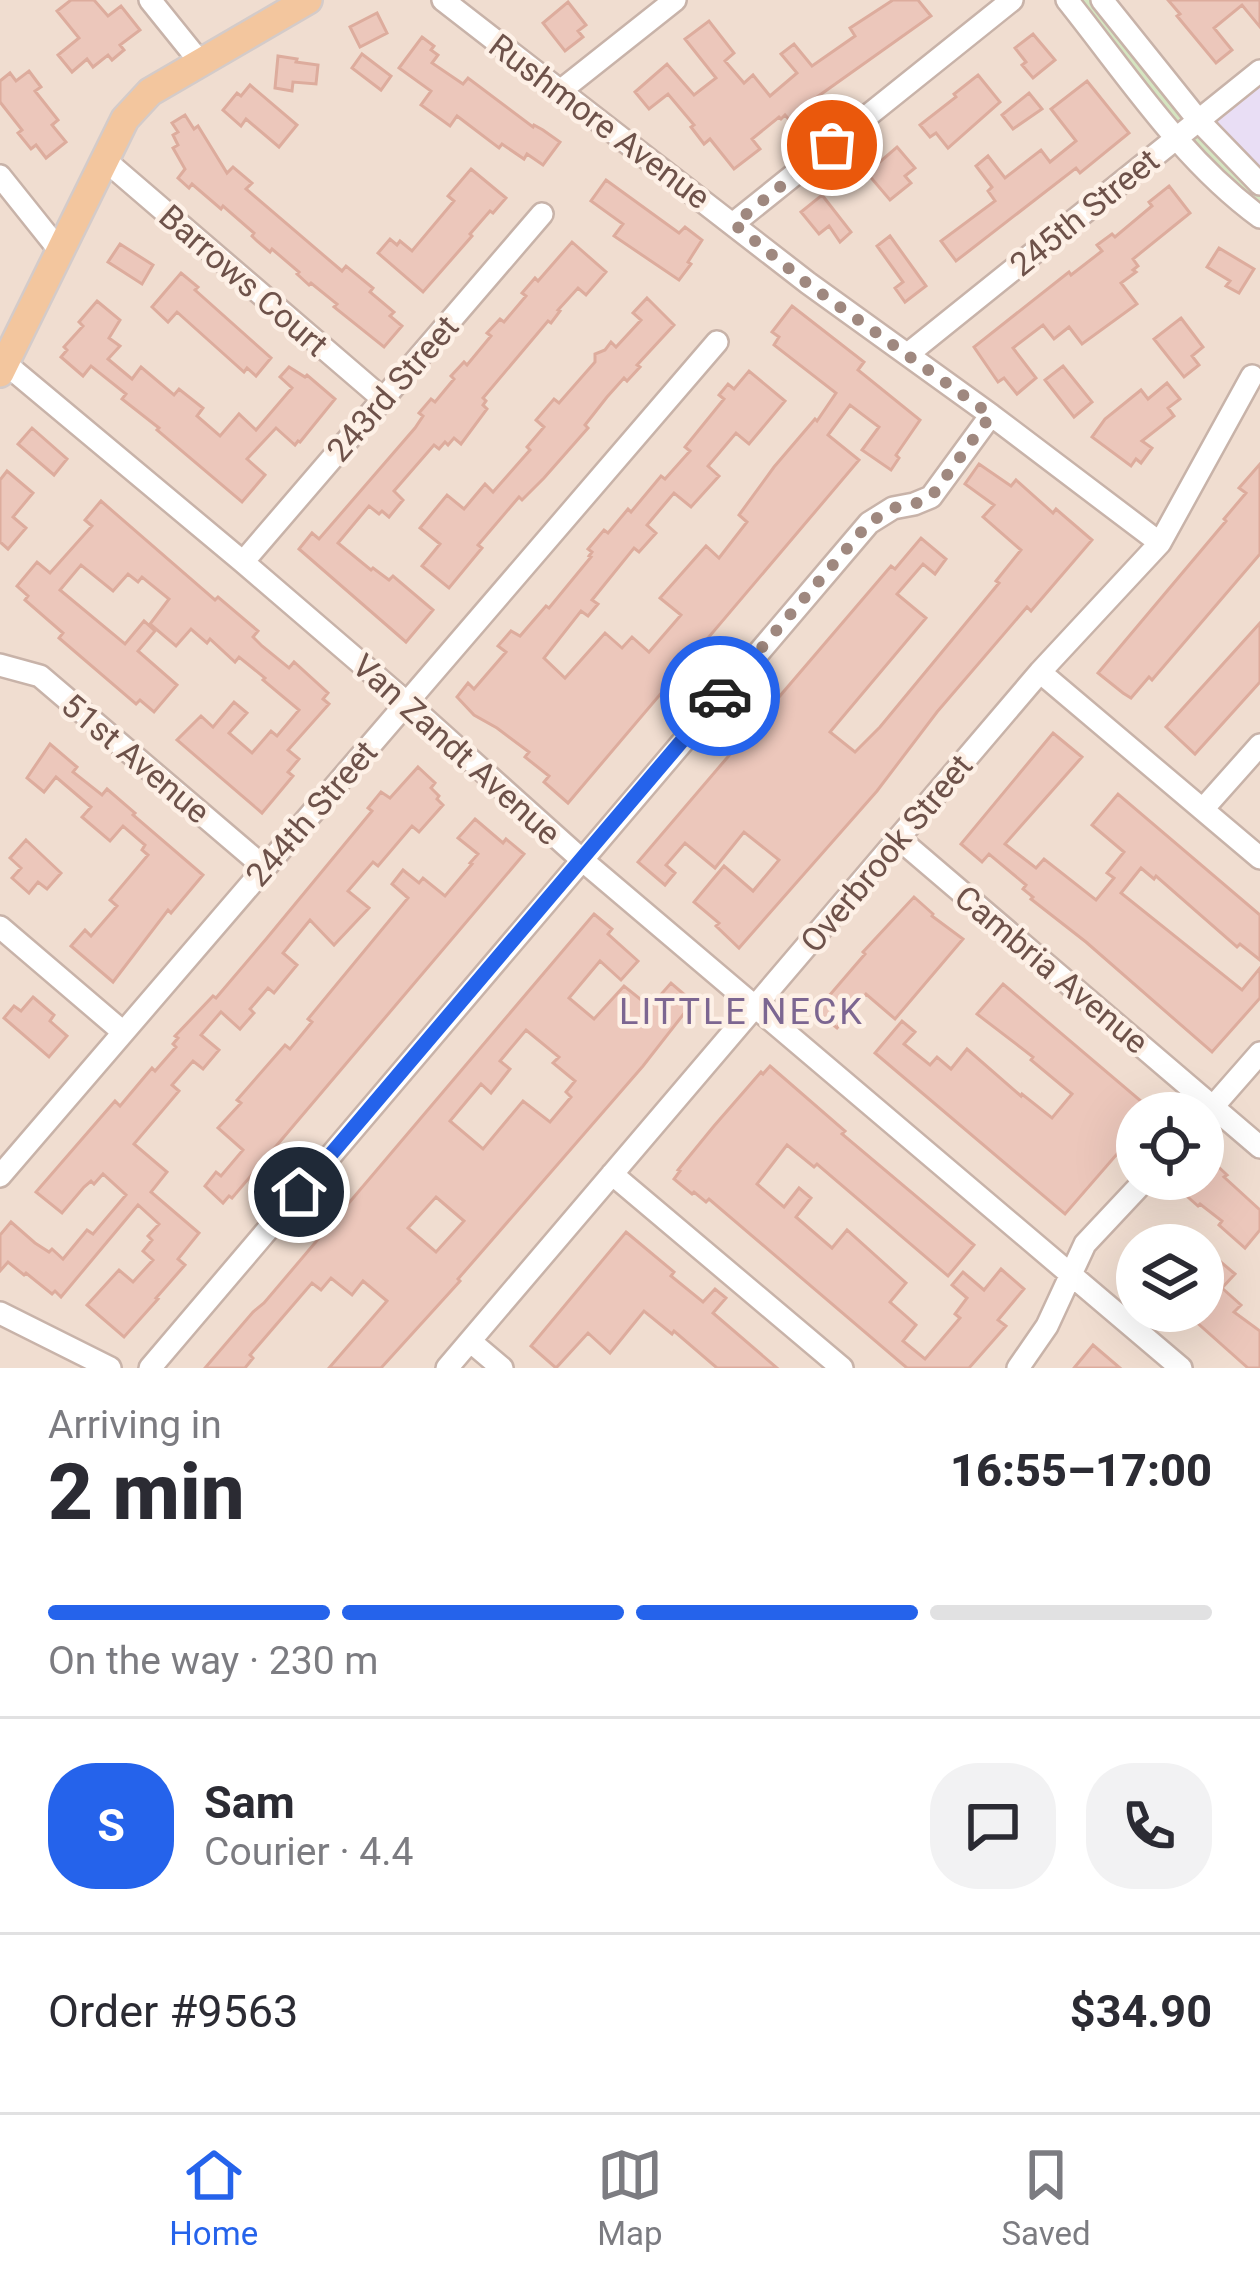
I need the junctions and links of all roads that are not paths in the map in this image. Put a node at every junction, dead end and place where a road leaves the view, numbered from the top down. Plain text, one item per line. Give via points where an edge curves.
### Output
1 (150, 0) edge
2 (308, 0) edge
3 (443, 0) edge
4 (674, 0) edge
5 (1012, 0) edge
6 (1067, 0) edge
7 (1102, 0) edge
8 (200, 62) junction
9 (1260, 71) edge
10 (559, 92) junction
11 (1198, 121) junction
12 (1176, 138) junction
13 (106, 161) junction
14 (0, 176) edge
15 (1260, 184) edge
16 (542, 214) dead end
17 (1260, 217) edge
18 (734, 224) junction
19 (60, 251) junction
20 (717, 341) dead end
21 (908, 354) junction
22 (3, 368) edge
23 (1252, 376) dead end
24 (383, 398) junction
25 (991, 415) junction
26 (1160, 543) junction
27 (243, 562) junction
28 (0, 665) edge
29 (1040, 672) junction
30 (406, 702) junction
31 (1260, 745) edge
32 (1203, 809) junction
33 (898, 838) junction
34 (1260, 858) edge
35 (581, 859) junction
36 (264, 867) junction
37 (0, 927) edge
38 (755, 1006) junction
39 (123, 1032) junction
40 (1260, 1054) edge
41 (1185, 1092) edge
42 (1224, 1094) edge
43 (1224, 1123) edge
44 (1260, 1147) edge
45 (612, 1174) junction
46 (0, 1176) edge
47 (1126, 1200) edge
48 (1070, 1273) junction
49 (0, 1313) edge
50 (470, 1341) junction
51 (110, 1368) edge
52 (150, 1368) edge
53 (447, 1368) edge
54 (502, 1368) edge
55 (842, 1368) edge
56 (1018, 1368) edge
57 (1181, 1368) edge

1 - 8 street
2 - 8 main road
3 - 10 street, Rushmore Avenue
4 - 10 street
5 - 18 street
6 - 12 street
7 - 11 street
8 - 13 main road via 143,98
9 - 11 street, 245th Street
10 - 18 street, Rushmore Avenue
11 - 12 street, 245th Street
11 - 15 street
12 - 17 street
12 - 21 street, 245th Street
13 - 19 main road
13 - 24 street, Barrows Court
14 - 19 street
16 - 24 street, 243rd Street
18 - 21 street, Rushmore Avenue
19 - 22 main road
20 - 30 street, 244th Street
21 - 25 street, Rushmore Avenue
22 - 27 street, Van Zandt Avenue
23 - 26 street, Overbrook Street
24 - 27 street, 243rd Street
25 - 26 street, Rushmore Avenue
25 - 35 street via 931,497 869,523
26 - 29 street, Overbrook Street
27 - 30 street, Van Zandt Avenue
28 - 36 street, 51st Avenue via 40,676
29 - 32 street
29 - 33 street, Overbrook Street
30 - 35 street, Van Zandt Avenue
30 - 36 street, 244th Street
31 - 32 street
32 - 34 street
33 - 38 street, Overbrook Street
33 - 41 street, Cambria Avenue
35 - 38 street, Van Zandt Avenue
35 - 52 street
36 - 39 street, 244th Street
37 - 39 street
38 - 45 street, Overbrook Street
38 - 48 street, Van Zandt Avenue
39 - 46 street, 244th Street
40 - 42 street
43 - 44 street, Cambria Avenue
45 - 50 street, Overbrook Street
45 - 55 street
47 - 48 street
48 - 56 street
48 - 57 street, Van Zandt Avenue
49 - 51 street
50 - 53 street, Overbrook Street
50 - 54 street

